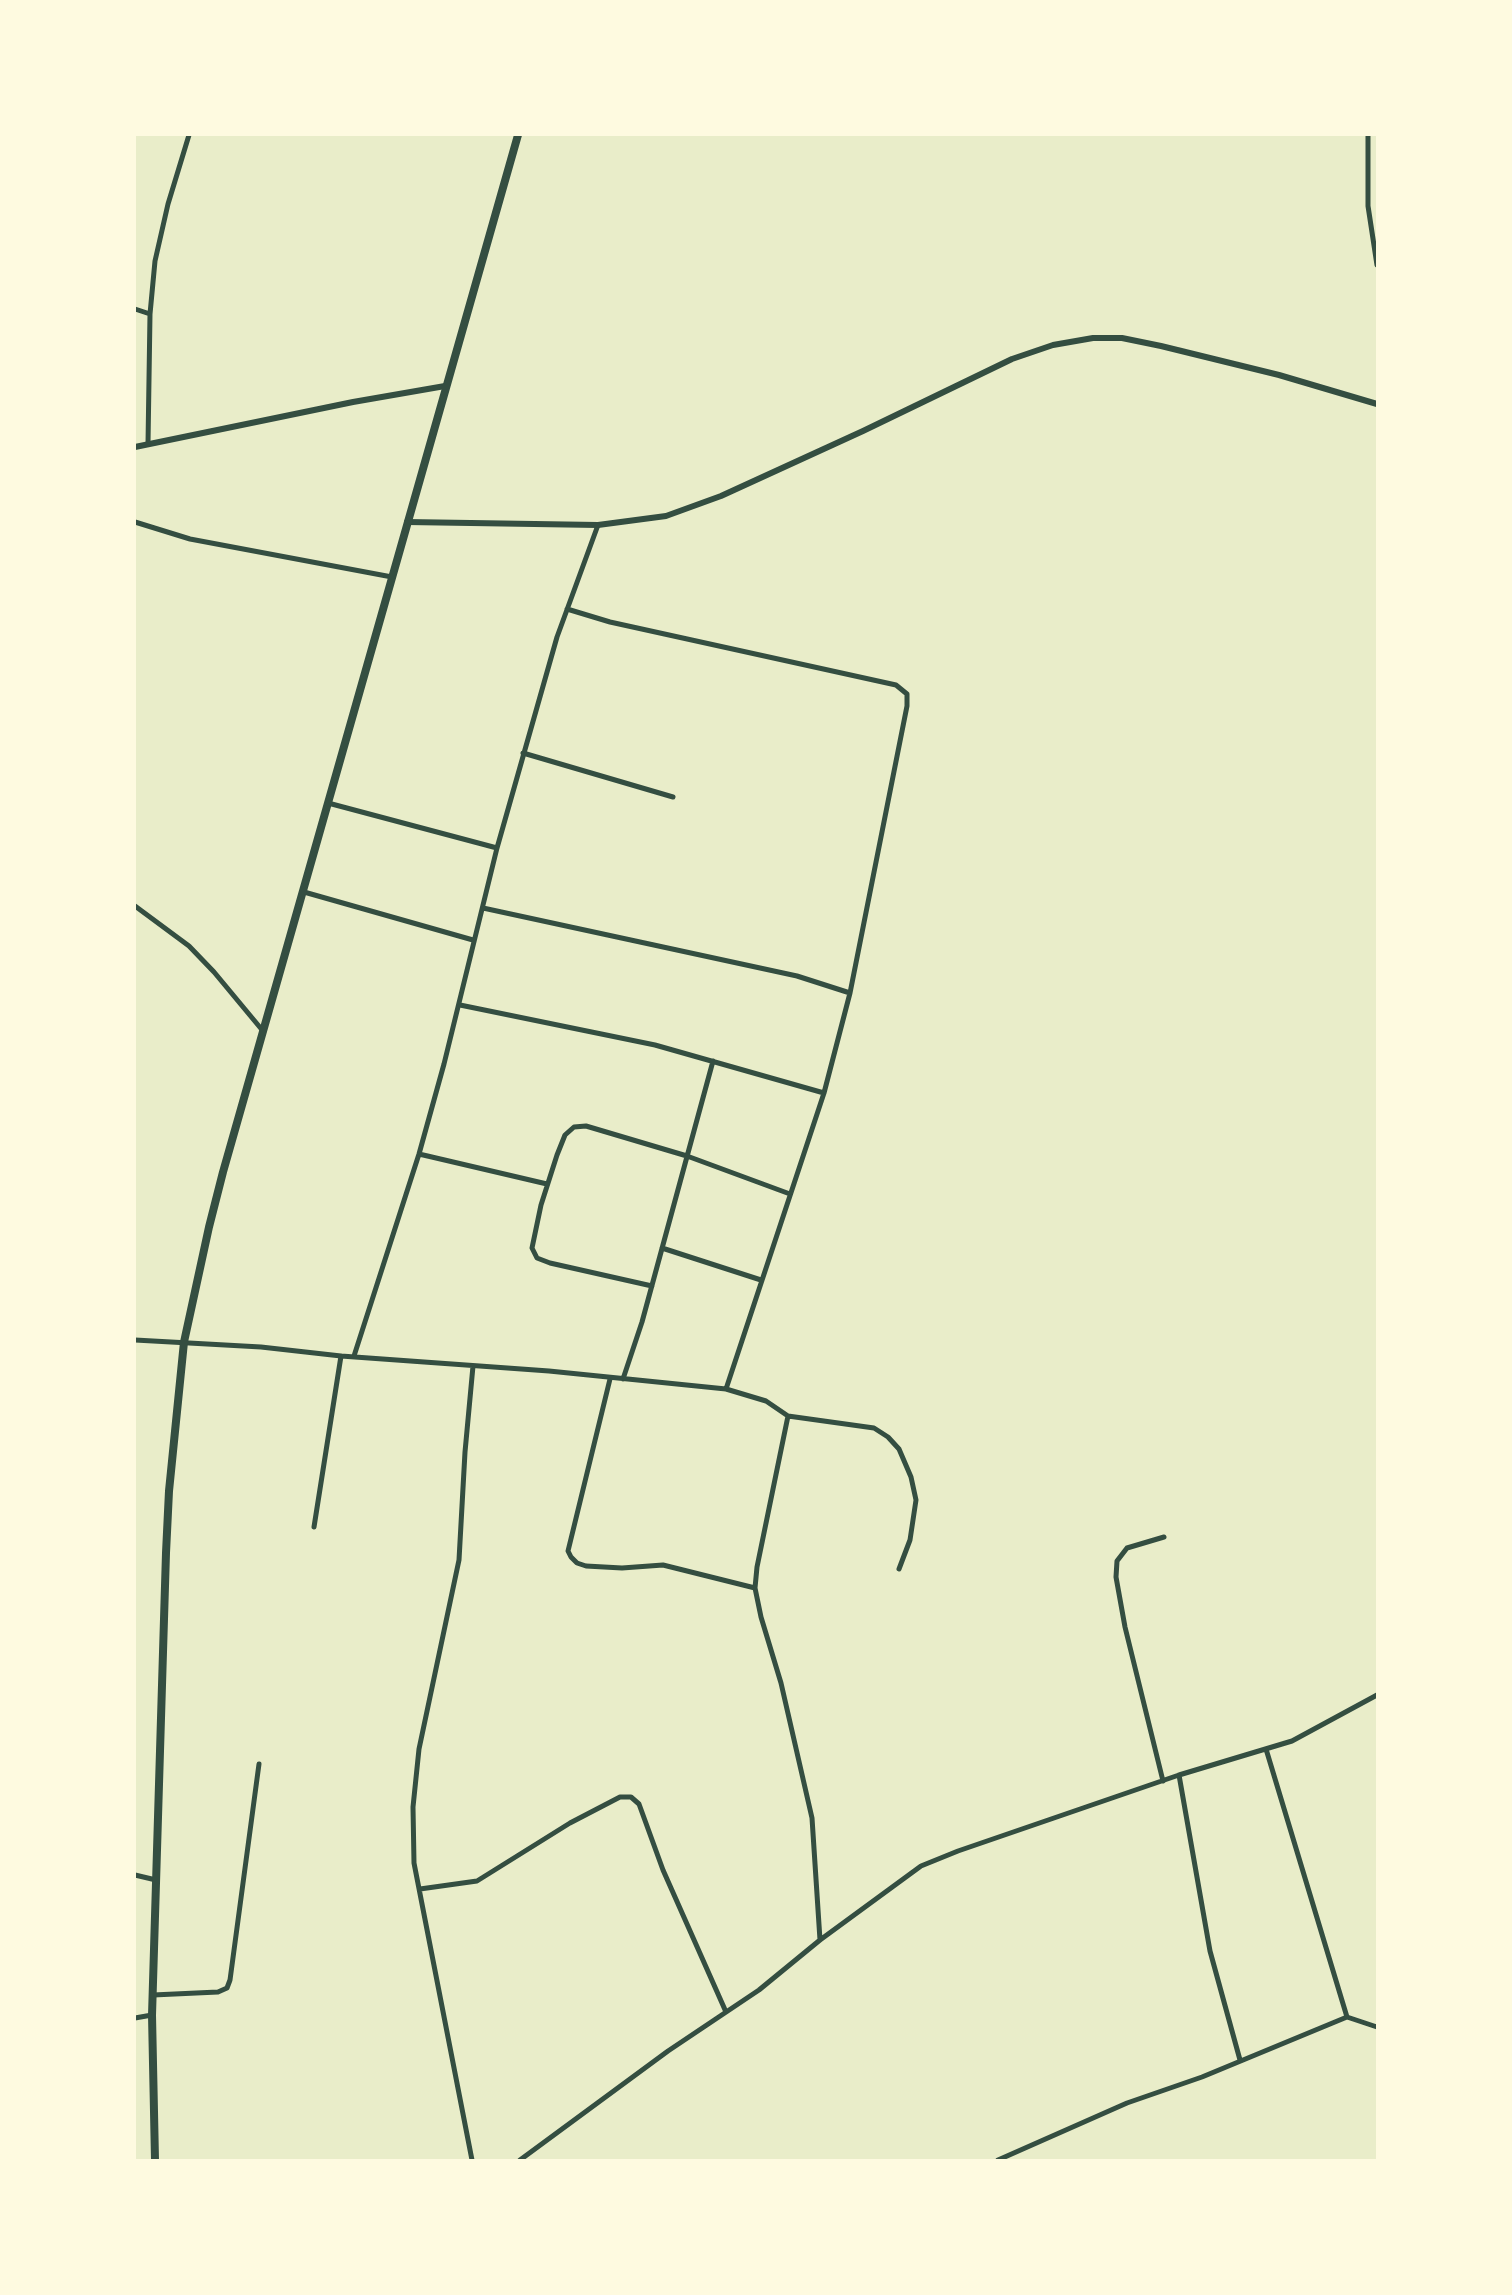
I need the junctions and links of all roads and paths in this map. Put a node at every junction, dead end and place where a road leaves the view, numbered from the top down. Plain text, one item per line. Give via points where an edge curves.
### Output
1 (189, 135) edge
2 (517, 135) edge
3 (1368, 135) edge
4 (1377, 265) edge
5 (135, 309) edge
6 (150, 314) junction
7 (445, 386) junction
8 (1377, 404) edge
9 (148, 444) junction
10 (135, 447) edge
11 (135, 522) edge
12 (407, 522) junction
13 (598, 525) junction
14 (392, 577) junction
15 (567, 609) junction
16 (523, 753) junction
17 (673, 797) dead end
18 (328, 803) junction
19 (497, 848) junction
20 (304, 892) junction
21 (135, 906) edge
22 (483, 908) junction
23 (473, 940) junction
24 (850, 993) junction
25 (460, 1005) junction
26 (263, 1031) junction
27 (713, 1061) junction
28 (824, 1093) junction
29 (419, 1154) junction
30 (687, 1156) junction
31 (547, 1184) junction
32 (790, 1194) junction
33 (662, 1248) junction
34 (761, 1279) junction
35 (652, 1286) junction
36 (135, 1340) edge
37 (184, 1342) junction
38 (341, 1356) junction
39 (354, 1356) junction
40 (473, 1366) junction
41 (610, 1379) junction
42 (623, 1379) junction
43 (726, 1390) junction
44 (788, 1416) junction
45 (314, 1527) dead end
46 (1164, 1537) dead end
47 (900, 1569) dead end
48 (755, 1588) junction
49 (1377, 1695) edge
50 (1266, 1749) junction
51 (258, 1764) dead end
52 (1179, 1776) junction
53 (1163, 1781) junction
54 (135, 1875) edge
55 (156, 1880) junction
56 (420, 1889) junction
57 (820, 1940) junction
58 (153, 1995) junction
59 (726, 2012) junction
60 (152, 2015) junction
61 (1347, 2017) junction
62 (135, 2018) edge
63 (1377, 2027) edge
64 (1240, 2060) junction
65 (1010, 2158) edge
66 (155, 2160) edge
67 (472, 2160) edge
68 (520, 2160) edge
69 (998, 2160) edge

1 - 6 street via 155,261
2 - 7 main road
3 - 4 street via 1368,206
5 - 6 street
6 - 9 street
7 - 9 street
7 - 12 main road
8 - 13 street via 1161,345 1093,338 1012,359 694,508
9 - 10 street
11 - 14 street via 190,539
12 - 13 street
12 - 14 main road
13 - 15 street
14 - 18 main road
15 - 16 street
15 - 24 street via 896,685 907,694
16 - 17 street
16 - 19 street
18 - 19 street
18 - 20 main road
19 - 22 street
20 - 23 street
20 - 26 main road
21 - 26 street via 189,947
22 - 23 street
22 - 24 street via 797,976
23 - 25 street
24 - 28 street
25 - 27 street via 608,1034
25 - 29 street
26 - 37 main road via 209,1227
27 - 28 street
27 - 30 street
28 - 32 street
29 - 31 street
29 - 39 street
30 - 31 street via 586,1126 574,1128 565,1135
30 - 32 street
30 - 33 street
31 - 35 street via 532,1248 537,1258
32 - 34 street
33 - 34 street
33 - 35 street
34 - 43 street
35 - 42 street
36 - 37 street
37 - 38 street
37 - 55 main road via 169,1491
38 - 39 street
38 - 45 street
39 - 40 street
40 - 41 street
40 - 56 street via 459,1560 419,1749 412,1807
41 - 42 street
41 - 48 street via 568,1551 571,1557 586,1566 663,1565
42 - 43 street
43 - 44 street via 766,1401
44 - 47 street via 874,1428 899,1449 916,1500
44 - 48 street
46 - 53 street via 1127,1548 1117,1561 1116,1577
48 - 57 street via 813,1818
49 - 50 street via 1292,1741
50 - 52 street
50 - 61 street
51 - 58 street via 227,1988
52 - 53 street
52 - 64 street via 1210,1951
53 - 57 street via 921,1866
54 - 55 street
55 - 58 main road
56 - 59 street via 477,1881 569,1823 620,1797 631,1797 639,1804
56 - 67 street
57 - 59 street
58 - 60 main road
59 - 68 street
60 - 62 street
60 - 66 main road
61 - 63 street
61 - 64 street
64 - 65 street via 1127,2104
65 - 69 street

